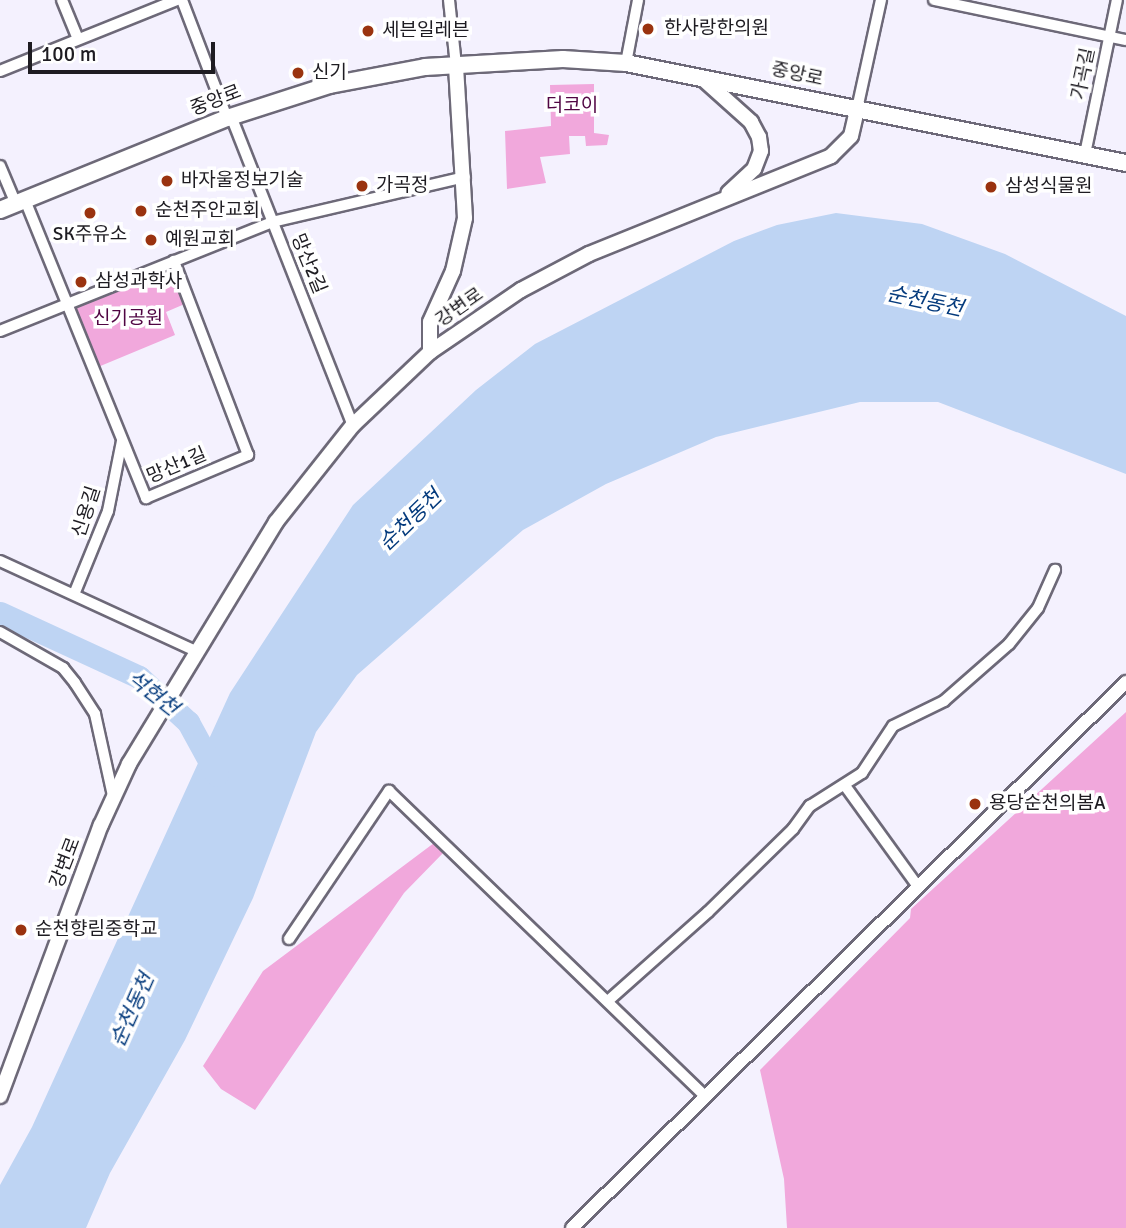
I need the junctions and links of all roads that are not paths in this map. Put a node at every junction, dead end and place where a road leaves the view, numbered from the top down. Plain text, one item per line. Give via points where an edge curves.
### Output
1 (62, 0) edge
2 (179, 0) edge
3 (449, 0) edge
4 (638, 0) edge
5 (880, 0) edge
6 (934, 0) edge
7 (1117, 0) edge
8 (1110, 37) junction
9 (78, 38) junction
10 (1126, 40) edge
11 (626, 63) junction
12 (456, 65) junction
13 (0, 71) edge
14 (701, 77) junction
15 (857, 109) junction
16 (229, 117) junction
17 (1085, 155) junction
18 (1126, 163) edge
19 (0, 166) edge
20 (465, 177) junction
21 (723, 197) junction
22 (20, 202) junction
23 (0, 210) edge
24 (272, 222) junction
25 (174, 261) junction
26 (66, 304) junction
27 (0, 331) edge
28 (430, 352) junction
29 (353, 425) junction
30 (122, 441) junction
31 (0, 561) edge
32 (1055, 570) dead end
33 (75, 592) junction
34 (0, 632) edge
35 (196, 651) junction
36 (1126, 682) edge
37 (846, 787) junction
38 (113, 796) junction
39 (917, 885) junction
40 (289, 939) dead end
41 (609, 1000) junction
42 (0, 1096) edge
43 (705, 1096) junction
44 (572, 1228) edge

1 - 9 street
2 - 9 street
2 - 16 street, 망산2길
3 - 12 street
4 - 11 street
5 - 15 street
6 - 8 street
7 - 8 street, 가곡길
8 - 10 street
8 - 17 street, 가곡길
9 - 13 street
11 - 12 main road, 중앙로 via 563,59
11 - 14 main road, 중앙로
12 - 16 main road, 중앙로 via 330,85
12 - 20 main road
14 - 15 main road, 중앙로
14 - 21 main road via 751,122 759,137 761,151 754,169
15 - 17 main road, 중앙로
15 - 21 main road, 강변로 via 851,136 831,156
16 - 22 main road, 중앙로
16 - 24 street, 망산2길
17 - 18 main road, 중앙로
19 - 22 street, 망산1길
20 - 24 street
20 - 28 main road via 463,235 430,322
21 - 28 main road, 강변로 via 550,273
22 - 23 main road, 중앙로
22 - 26 street, 망산1길
24 - 25 street
24 - 29 street, 망산2길
25 - 26 street
25 - 30 street, 망산1길 via 248,455 146,498
26 - 27 street
26 - 30 street, 망산1길
28 - 29 main road, 강변로
29 - 35 main road, 강변로 via 276,522
30 - 33 street, 신용길 via 108,511
31 - 33 street
32 - 37 street via 1038,608 1009,644 944,701 893,726 873,760
33 - 35 street
34 - 38 street via 63,668 75,682 95,714
35 - 38 main road, 강변로
36 - 39 street
37 - 39 street
37 - 41 street via 810,806 793,829 708,912
38 - 42 main road, 강변로
39 - 43 street
40 - 41 street via 389,791
41 - 43 street
43 - 44 street

